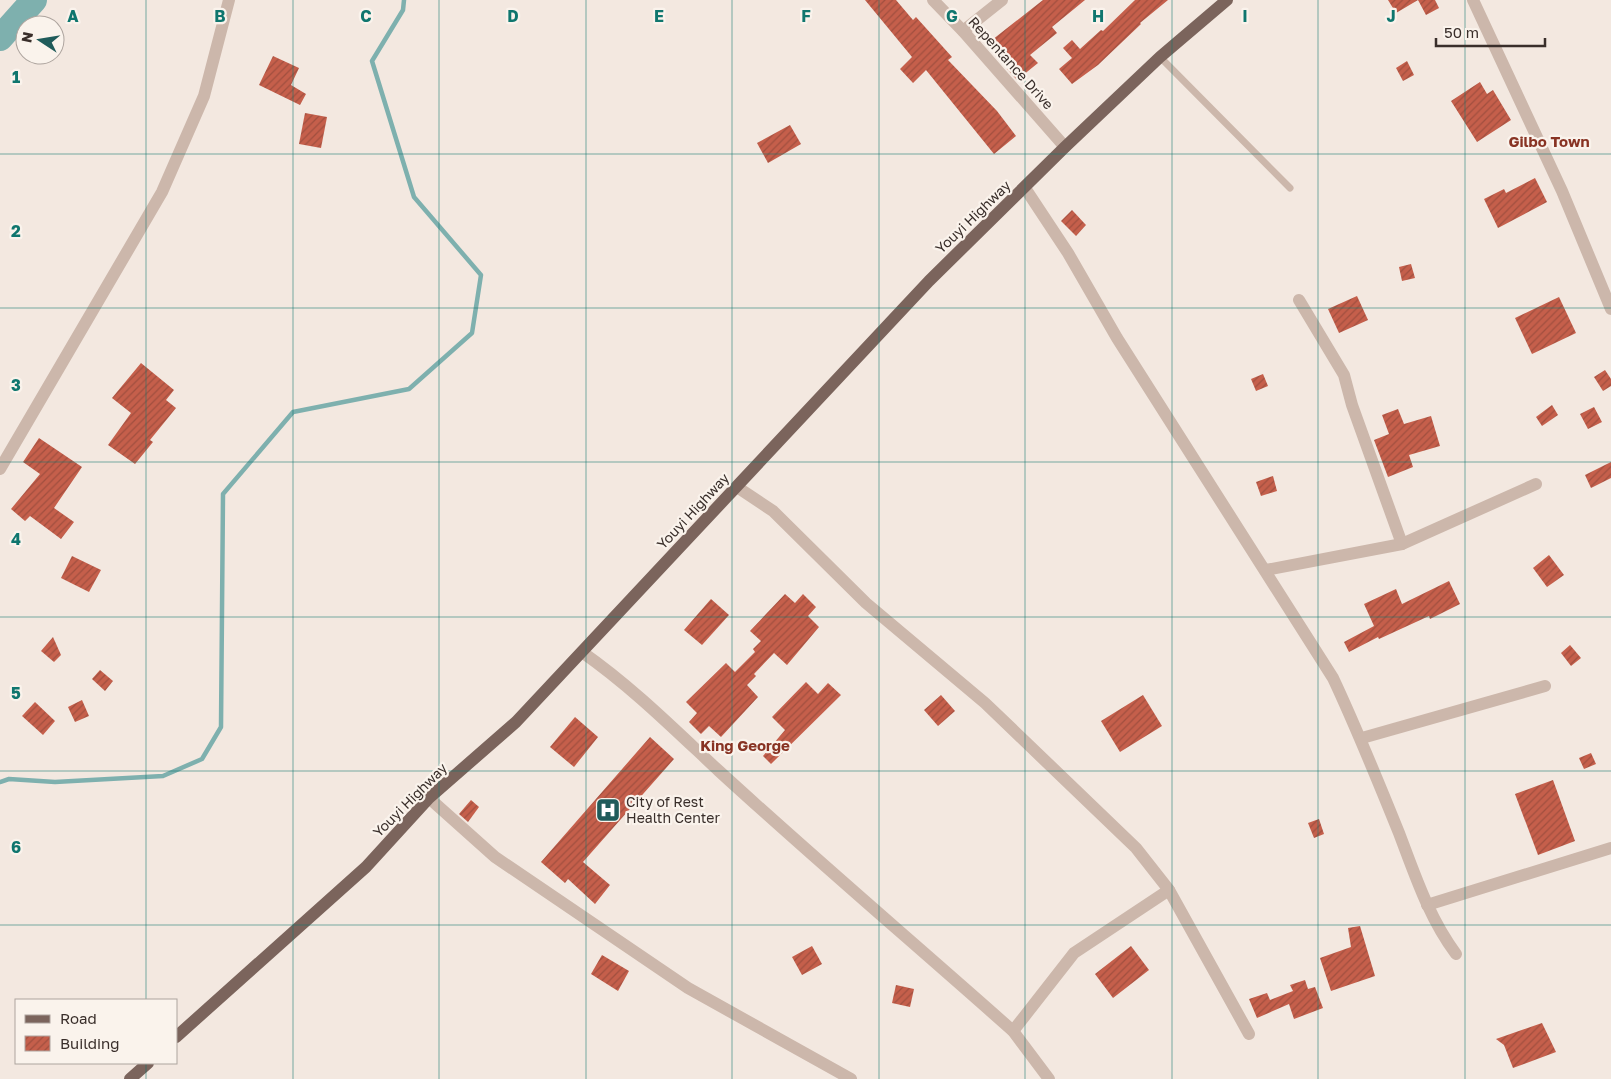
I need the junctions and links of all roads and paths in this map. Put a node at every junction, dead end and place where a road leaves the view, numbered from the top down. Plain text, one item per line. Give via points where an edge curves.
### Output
1 (229, 0) edge
2 (933, 0) edge
3 (1002, 0) edge
4 (1227, 0) edge
5 (1473, 0) edge
6 (963, 31) junction
7 (1160, 57) junction
8 (1065, 147) junction
9 (1025, 188) junction
10 (1290, 188) dead end
11 (1298, 300) dead end
12 (1611, 309) edge
13 (0, 469) edge
14 (1536, 484) dead end
15 (737, 486) junction
16 (1402, 544) junction
17 (1266, 570) junction
18 (582, 652) junction
19 (1545, 686) dead end
20 (1362, 738) junction
21 (429, 798) junction
22 (1611, 848) edge
23 (1169, 890) junction
24 (1427, 905) junction
25 (1456, 954) dead end
26 (1013, 1031) junction
27 (1249, 1034) dead end
28 (178, 1035) edge
29 (147, 1064) edge
30 (130, 1079) edge
31 (851, 1079) edge
32 (1049, 1079) edge

1 - 13 street via 204,96 162,192
2 - 6 street, Repentance Drive
3 - 6 street
4 - 7 main road, Youyi Highway
5 - 12 street via 1562,191
6 - 8 street, Repentance Drive
7 - 8 main road, Youyi Highway
7 - 10 lane
8 - 9 main road, Youyi Highway
9 - 15 main road, Youyi Highway via 929,281
9 - 17 street
11 - 16 street via 1344,375
14 - 16 street
15 - 18 main road, Youyi Highway
15 - 23 street via 772,511 866,603 985,703 1136,848
16 - 17 street
17 - 20 street via 1333,678
18 - 21 main road, Youyi Highway via 516,722
18 - 26 street via 660,714 719,771
19 - 20 street
20 - 24 street
21 - 28 main road, Youyi Highway via 366,867
21 - 31 street via 495,857 688,988
22 - 24 street
23 - 26 street via 1074,952
23 - 27 street
24 - 25 street
26 - 32 street
29 - 30 main road

